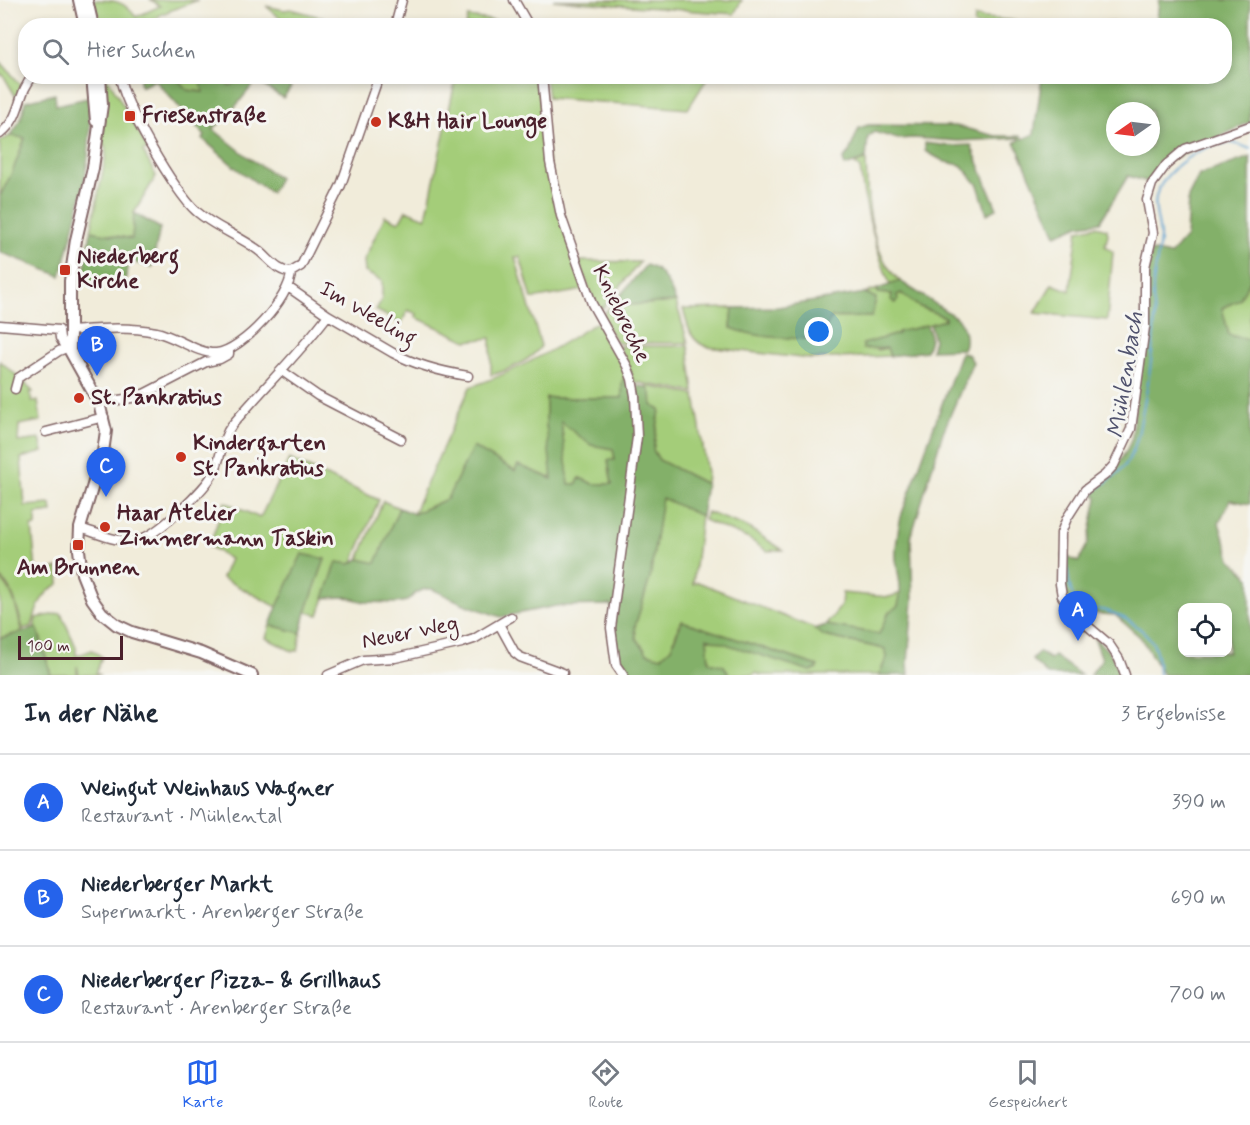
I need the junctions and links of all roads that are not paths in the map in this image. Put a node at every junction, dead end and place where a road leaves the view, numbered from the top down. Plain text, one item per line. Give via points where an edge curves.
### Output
1 (79, 0) edge
2 (87, 0) edge
3 (402, 0) edge
4 (514, 0) edge
5 (83, 18) edge
6 (91, 18) edge
7 (397, 18) edge
8 (524, 18) edge
9 (28, 84) edge
10 (93, 84) edge
11 (101, 84) edge
12 (122, 84) edge
13 (376, 84) edge
14 (543, 84) edge
15 (1250, 126) edge
16 (0, 134) edge
17 (98, 136) junction
18 (291, 272) junction
19 (288, 287) junction
20 (328, 315) junction
21 (0, 325) edge
22 (69, 331) junction
23 (67, 347) junction
24 (229, 349) junction
25 (282, 371) junction
26 (468, 376) dead end
27 (15, 389) dead end
28 (99, 403) junction
29 (104, 417) junction
30 (46, 432) dead end
31 (401, 439) dead end
32 (80, 528) junction
33 (511, 617) dead end
34 (499, 624) junction
35 (563, 673) dead end
36 (252, 675) edge
37 (328, 675) edge
38 (623, 675) edge
39 (1125, 675) edge

1 - 5 main road
2 - 6 main road
3 - 7 street
4 - 8 street
9 - 16 street via 17,114
10 - 17 main road
11 - 17 main road
12 - 18 street via 126,100 185,201 256,248 283,271
13 - 18 street via 334,200 301,266
14 - 38 street, Kniebreche via 550,162 561,216 592,304 627,366 635,396 637,437 611,628 616,664
15 - 39 street via 1185,149 1152,184 1147,200 1153,233 1145,267 1145,327 1131,429 1117,461 1084,490 1061,532 1062,596 1076,616 1109,644
17 - 22 main road via 73,256
18 - 19 street
19 - 20 street, Im Weeling
19 - 24 street via 261,323
20 - 25 street
20 - 26 street, Im Weeling via 404,359
21 - 23 street via 59,330
22 - 23 main road
22 - 24 street via 141,330 167,335 209,352
23 - 27 street via 18,378
23 - 28 main road
24 - 28 street via 226,357 206,362 138,397
25 - 31 street via 318,396
25 - 32 street via 232,426 211,478 170,519 138,540 124,541
28 - 29 main road
29 - 30 street
29 - 32 main road via 103,452
32 - 36 main road via 85,583 109,620
33 - 34 street, Neuer Weg
34 - 35 street via 514,653
34 - 37 street, Neuer Weg via 462,643 395,658 363,660

